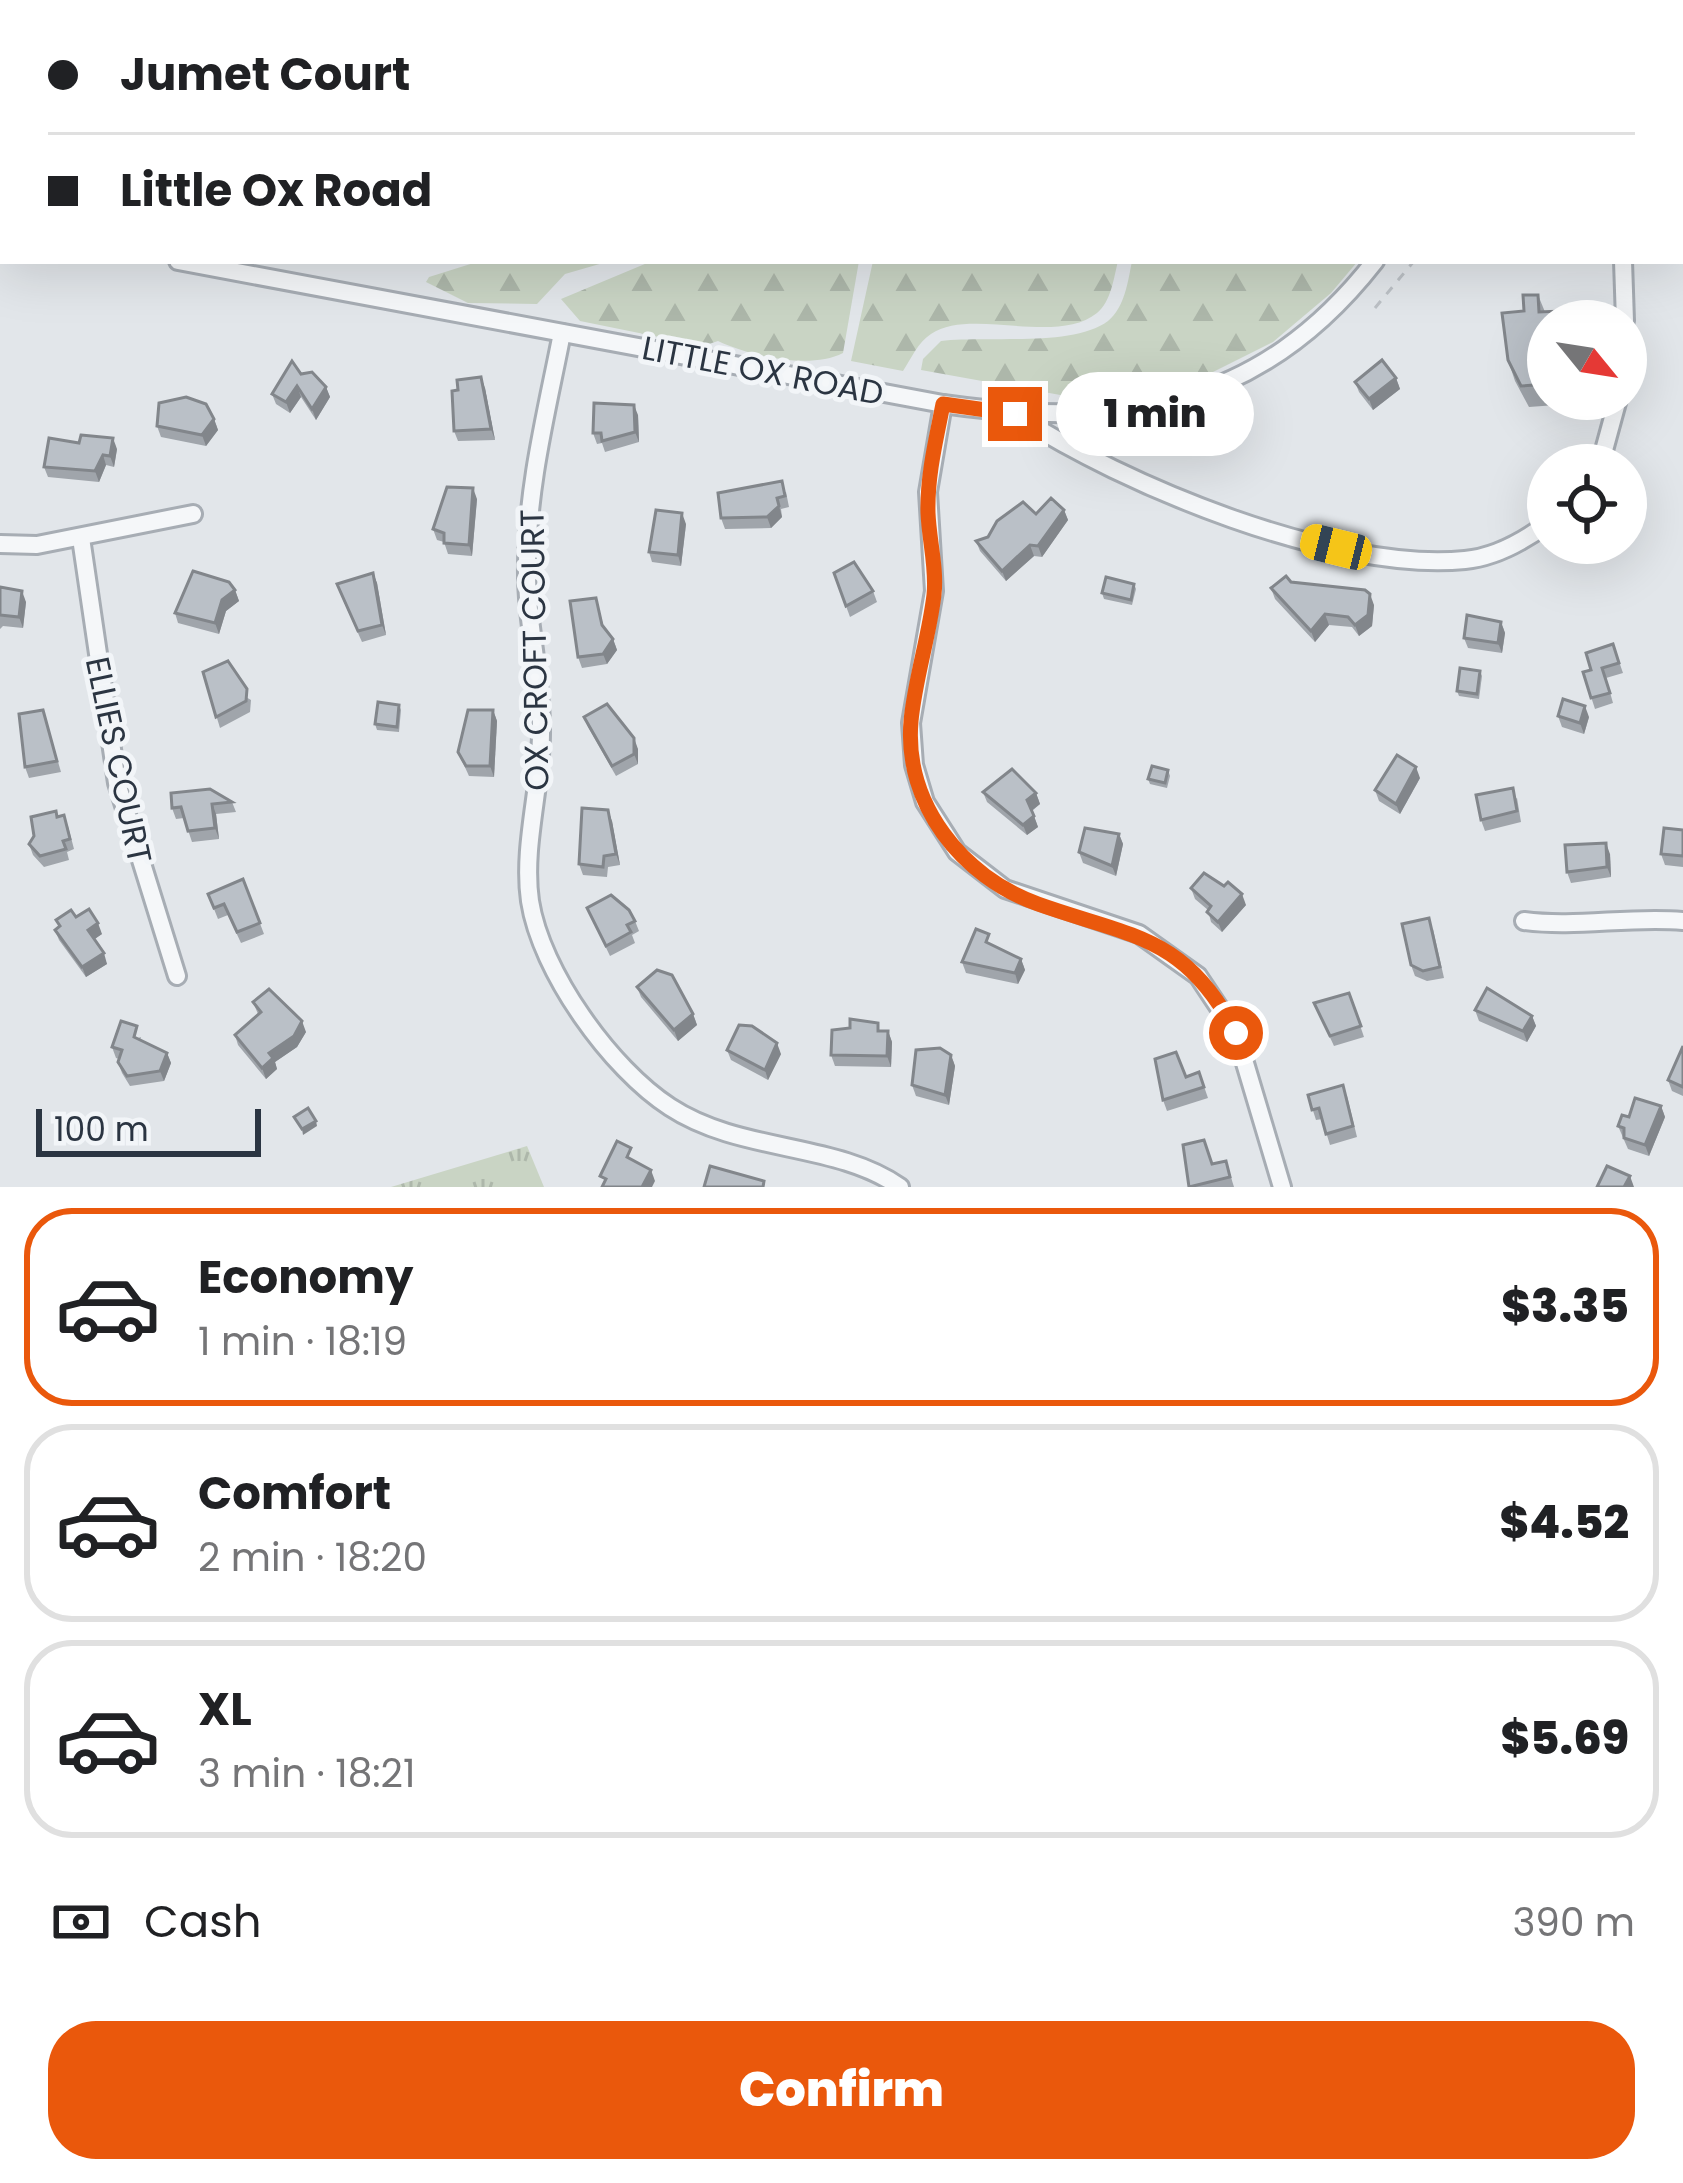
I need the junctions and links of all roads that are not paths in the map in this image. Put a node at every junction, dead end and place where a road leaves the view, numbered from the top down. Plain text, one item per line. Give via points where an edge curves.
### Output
1 (194, 264) edge
2 (1373, 264) edge
3 (1624, 264) edge
4 (1625, 300) edge
5 (562, 333) junction
6 (943, 404) junction
7 (1015, 414) junction
8 (194, 514) dead end
9 (1527, 535) edge
10 (81, 538) junction
11 (0, 544) edge
12 (1525, 921) dead end
13 (1683, 921) edge
14 (177, 976) dead end
15 (900, 1187) edge
16 (1282, 1187) edge

1 - 5 street, LITTLE OX ROAD
2 - 7 street, LITTLE OX ROAD via 1312,326 1214,387 1148,408
3 - 4 street
5 - 6 street, LITTLE OX ROAD
5 - 15 street, OX CROFT COURT via 526,569 541,728 530,902 542,941 607,1053 671,1108 738,1139 880,1173
6 - 7 street, LITTLE OX ROAD
6 - 16 street via 928,492 934,591 911,723 925,802 957,852 1005,890 1150,939 1198,976 1236,1033
7 - 9 street via 1106,466 1336,547 1466,560
8 - 10 street
10 - 11 street
10 - 14 street, ELLIES COURT via 117,783
12 - 13 street

